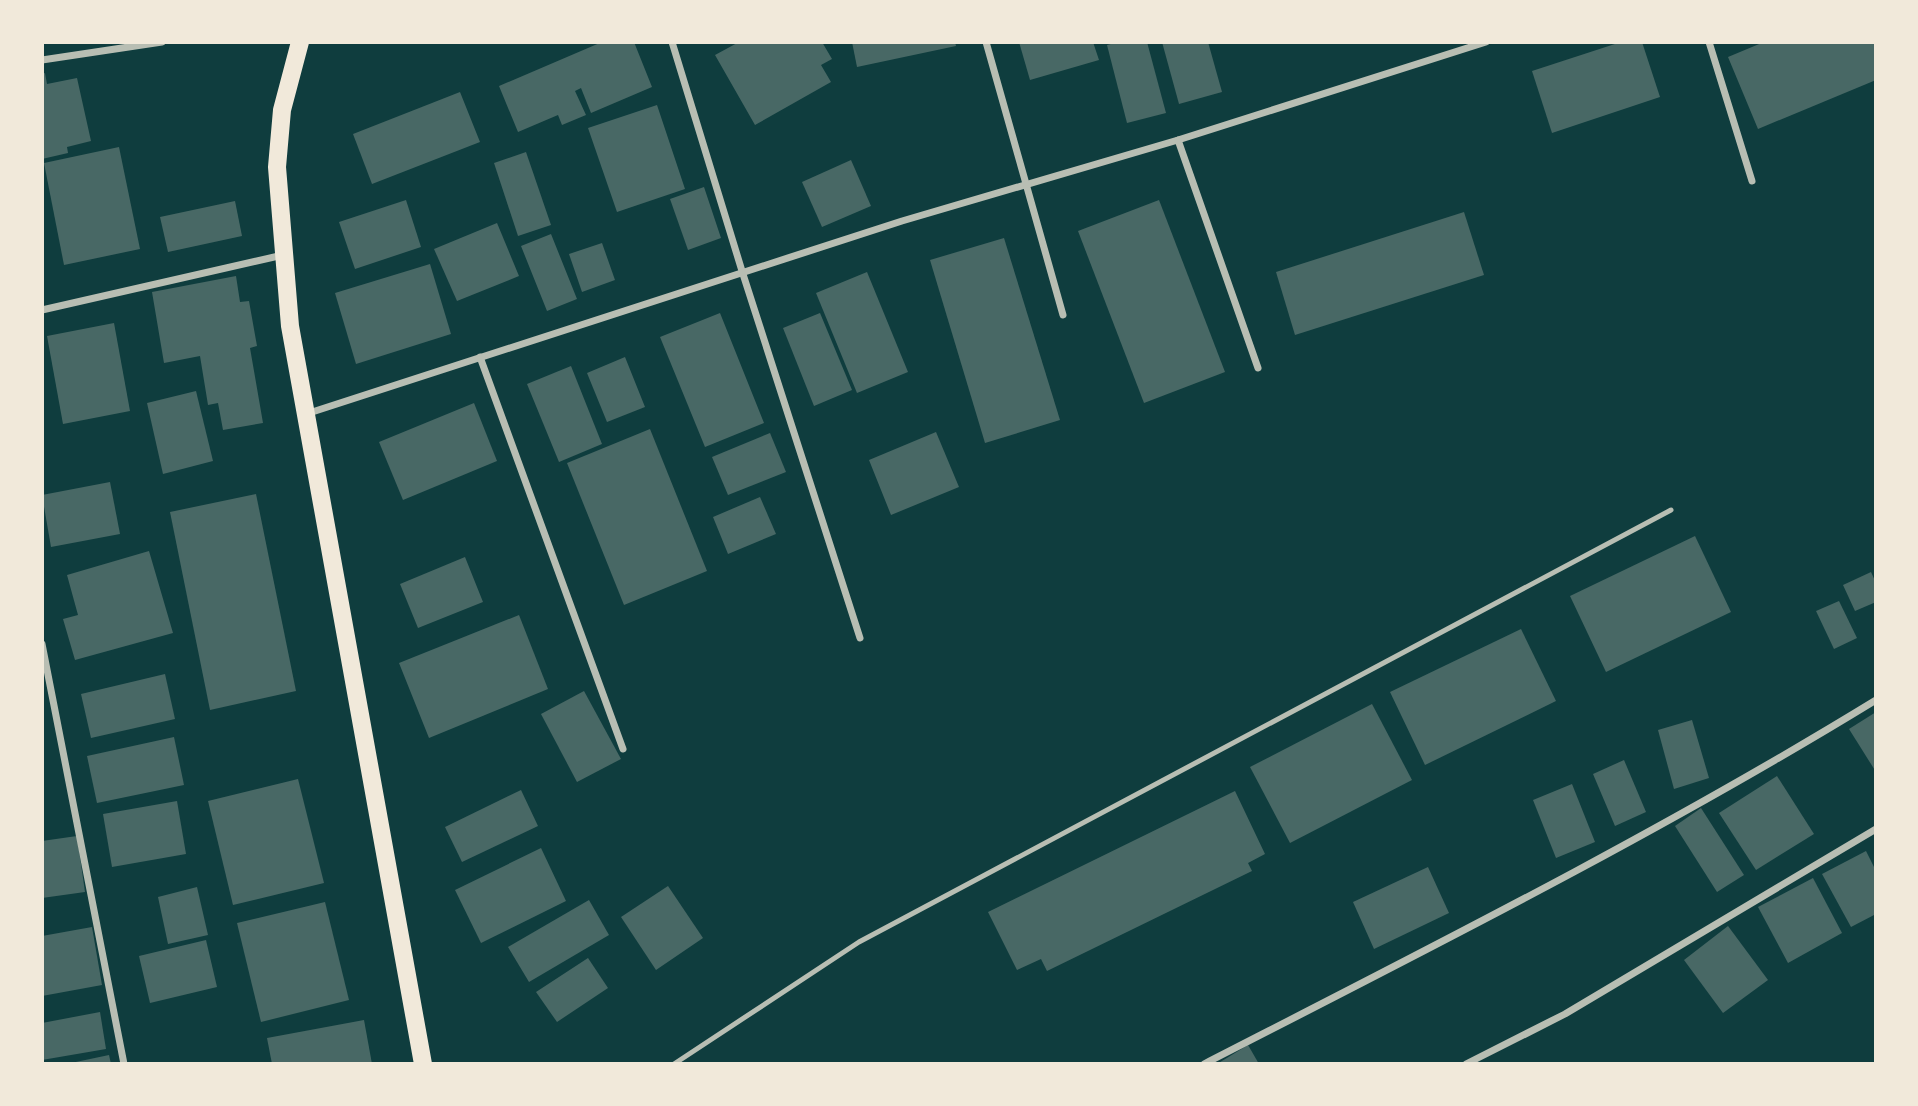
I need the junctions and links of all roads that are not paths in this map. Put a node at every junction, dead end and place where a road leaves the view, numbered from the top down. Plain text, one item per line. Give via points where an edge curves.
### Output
1 (162, 42) edge
2 (300, 42) edge
3 (672, 42) edge
4 (986, 42) edge
5 (1486, 42) edge
6 (1709, 42) edge
7 (42, 60) edge
8 (1178, 139) junction
9 (1752, 181) dead end
10 (1027, 185) junction
11 (284, 255) junction
12 (742, 271) junction
13 (42, 310) edge
14 (1063, 315) dead end
15 (480, 358) junction
16 (1258, 368) dead end
17 (306, 414) junction
18 (1671, 510) dead end
19 (860, 638) dead end
20 (42, 644) edge
21 (1876, 700) edge
22 (623, 749) dead end
23 (1876, 829) edge
24 (124, 1064) edge
25 (423, 1064) edge
26 (674, 1064) edge
27 (1204, 1064) edge
28 (1466, 1064) edge

1 - 7 street
2 - 11 main road via 281,122 278,167
3 - 12 street
4 - 10 street
5 - 8 street
6 - 9 street
8 - 10 street
8 - 16 street
10 - 12 street
10 - 14 street
11 - 13 street
11 - 17 main road via 290,326
12 - 15 street
12 - 19 street
15 - 17 street
15 - 22 street
17 - 25 main road
18 - 26 lane via 859,942
20 - 24 street
21 - 27 street via 1799,747 1462,931
23 - 28 street via 1565,1014

